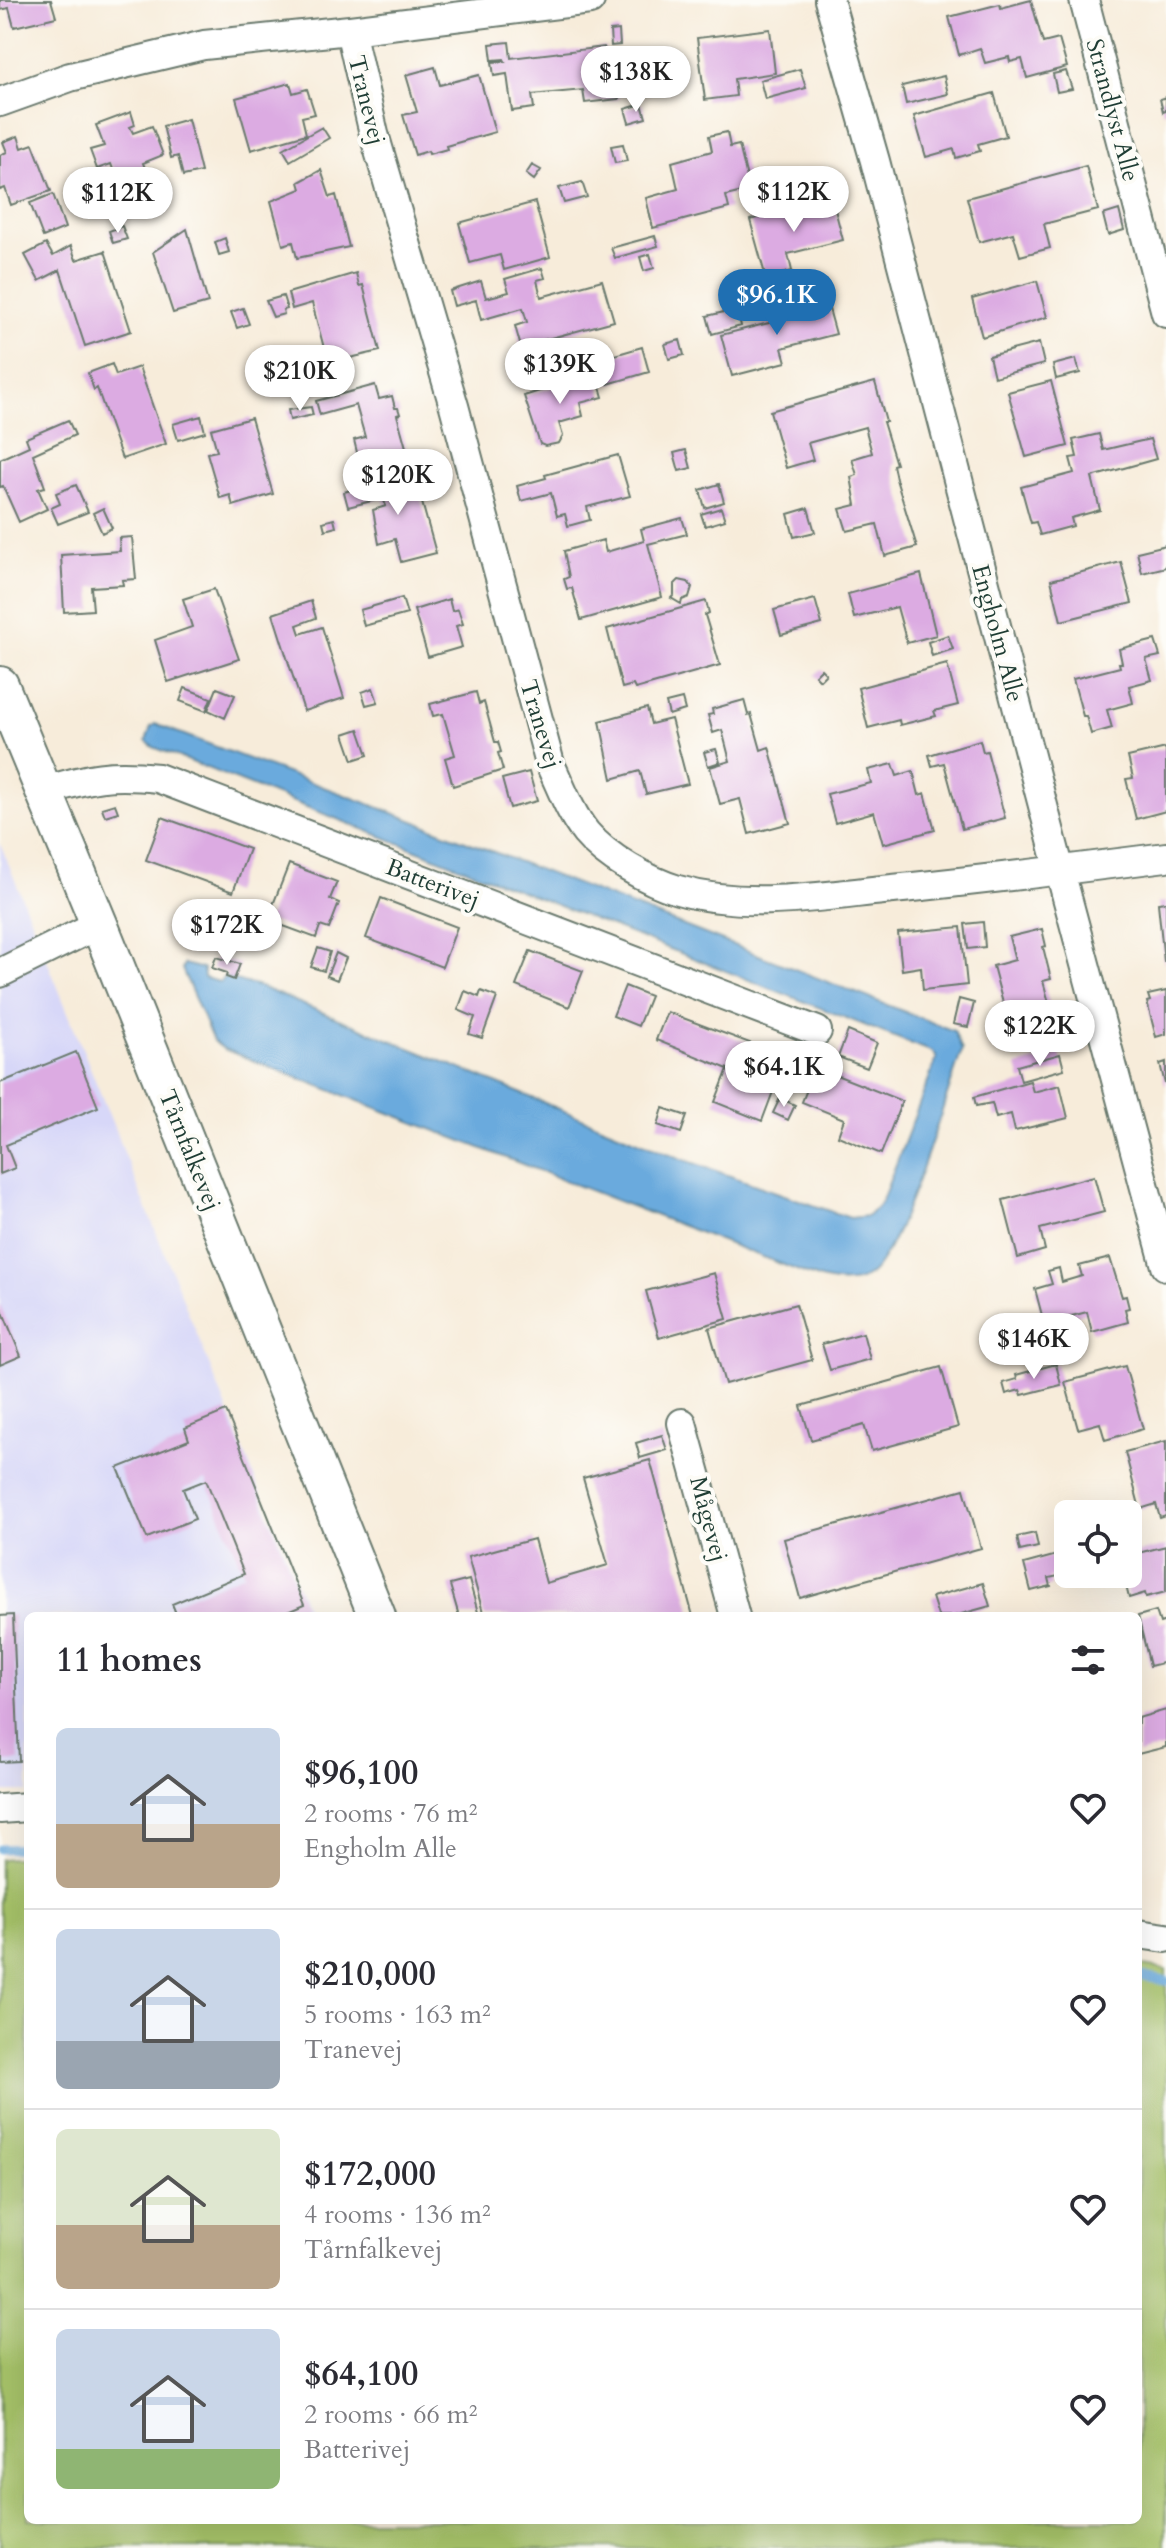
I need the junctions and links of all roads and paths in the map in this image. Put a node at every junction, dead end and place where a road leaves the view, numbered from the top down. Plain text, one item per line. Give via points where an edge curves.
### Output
1 (590, 0) edge
2 (829, 0) edge
3 (1084, 0) edge
4 (350, 30) junction
5 (0, 102) edge
6 (1166, 313) edge
7 (0, 685) edge
8 (44, 791) junction
9 (1166, 857) edge
10 (1060, 871) junction
11 (99, 924) junction
12 (0, 973) edge
13 (817, 1031) dead end
14 (1166, 1266) edge
15 (682, 1423) dead end
16 (375, 1612) edge
17 (734, 1612) edge
18 (24, 1807) edge
19 (0, 1809) edge
20 (1142, 1935) edge
21 (1166, 1938) edge

1 - 4 street
2 - 10 street, Engholm Alle
3 - 6 street, Strandlyst Alle
4 - 5 street via 204,45 70,77
4 - 10 street, Tranevej via 374,134 550,764 587,834 641,874 677,890 720,898 820,896
7 - 8 street, Tårnfalkevej
8 - 11 street, Tårnfalkevej
8 - 13 street, Batterivej via 90,777 158,778
9 - 10 street, Tranevej
10 - 14 street, Engholm Alle
11 - 12 street
11 - 16 street, Tårnfalkevej
15 - 17 street, Mågevej
18 - 19 street
20 - 21 street

